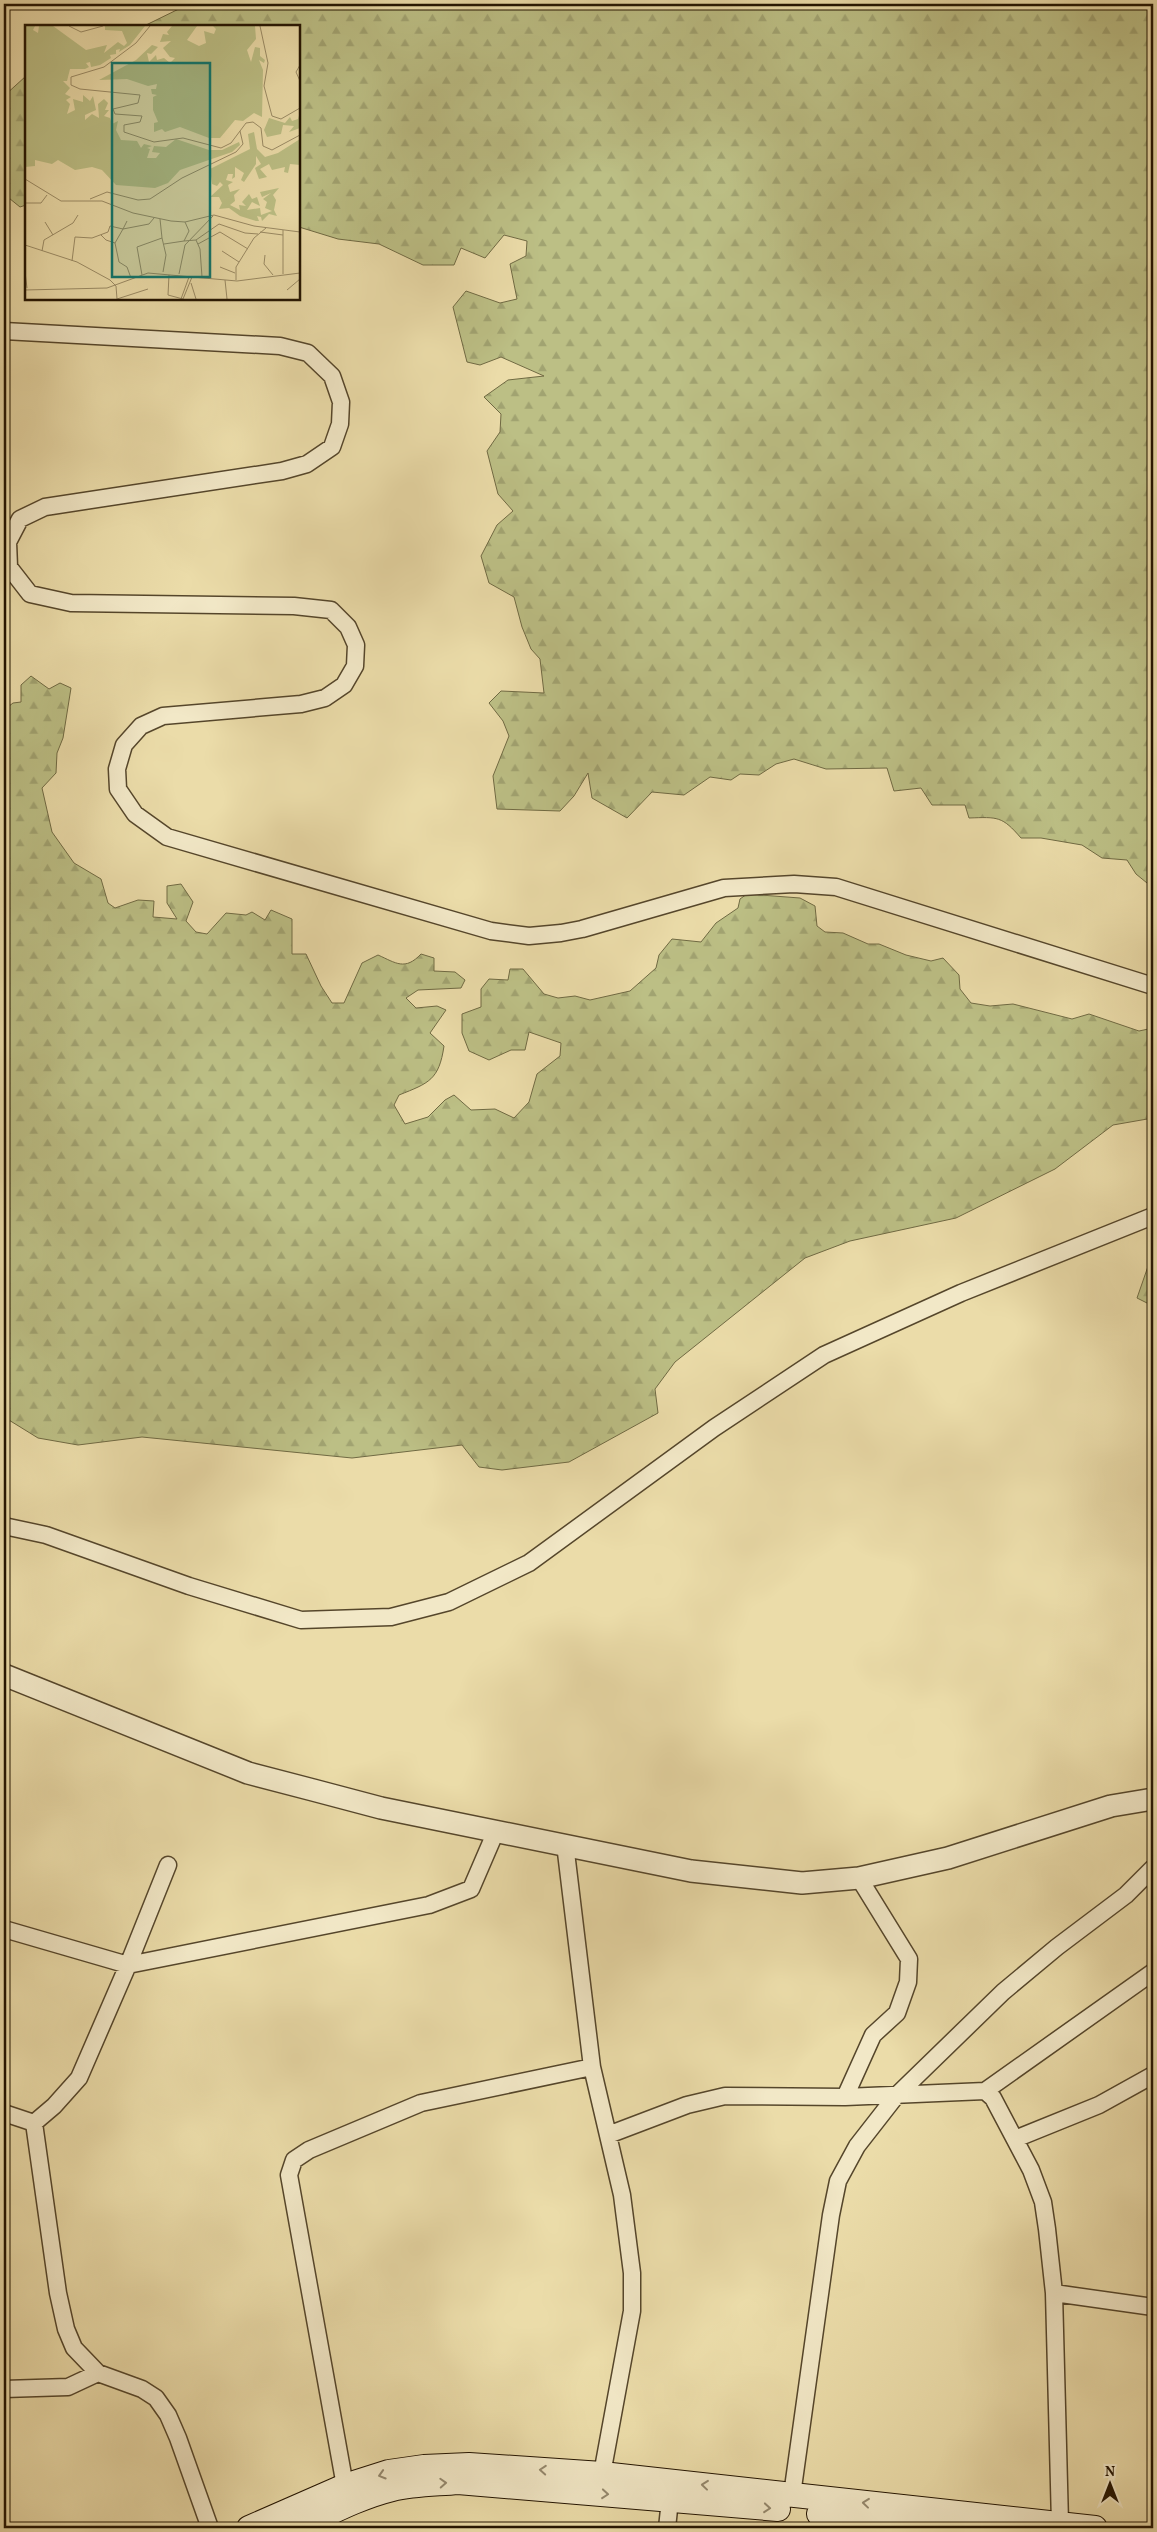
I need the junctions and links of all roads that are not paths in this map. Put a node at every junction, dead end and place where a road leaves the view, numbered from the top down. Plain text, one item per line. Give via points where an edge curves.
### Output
1 (4, 331) edge
2 (1153, 986) edge
3 (1153, 1216) edge
4 (4, 1526) edge
5 (4, 1675) edge
6 (1153, 1799) edge
7 (496, 1831) junction
8 (565, 1844) junction
9 (168, 1865) dead end
10 (1153, 1868) edge
11 (859, 1878) junction
12 (4, 1929) edge
13 (128, 1965) junction
14 (1153, 1972) edge
15 (592, 2067) junction
16 (1153, 2075) edge
17 (985, 2091) junction
18 (896, 2096) junction
19 (846, 2097) junction
20 (4, 2113) edge
21 (34, 2123) junction
22 (608, 2136) junction
23 (1015, 2139) junction
24 (1054, 2293) junction
25 (1153, 2307) edge
26 (98, 2373) junction
27 (4, 2389) edge
28 (602, 2474) junction
29 (349, 2494) junction
30 (792, 2495) junction
31 (670, 2500) junction
32 (953, 2521) edge
33 (916, 2523) edge
34 (1060, 2523) junction
35 (210, 2528) edge
36 (249, 2528) edge
37 (298, 2528) edge
38 (667, 2528) edge
39 (1095, 2528) edge

1 - 2 street via 280,346 308,354 332,376 341,402 340,424 332,447 307,464 282,471 45,508 20,519 8,542 9,567 30,594 71,603 294,606 331,610 348,627 356,644 356,666 344,685 325,698 301,704 163,716 140,726 124,745 117,769 118,789 135,814 167,837 491,930 529,936 582,929 724,888 777,885 836,887
3 - 4 street via 961,1292 824,1356 714,1428 529,1563 449,1602 391,1617 302,1620 189,1586 46,1535
5 - 7 street via 248,1773 380,1808
6 - 11 street via 1111,1806 948,1858
7 - 8 street
7 - 13 street via 471,1889 429,1905
8 - 11 street via 701,1872 802,1883
8 - 15 street
9 - 13 street
10 - 18 street via 1126,1895 1002,1992
11 - 19 street via 909,1959 908,1982 897,2013 873,2035
12 - 13 street
13 - 21 street via 79,2078
14 - 17 street
15 - 22 street
15 - 29 street via 421,2104 309,2150 294,2160 289,2175
16 - 23 street via 1099,2105
17 - 18 street
17 - 23 street via 993,2098
18 - 19 street
18 - 30 street via 867,2130 838,2181
19 - 22 street via 725,2096 687,2105
20 - 21 street
21 - 26 street via 66,2329 74,2348
22 - 28 street via 622,2195 632,2273 632,2311
23 - 24 street via 1032,2170 1043,2202
24 - 25 street
24 - 34 street
26 - 27 street via 68,2387
26 - 35 street via 156,2398 168,2415
28 -> 29 main road via 469,2465 424,2467 389,2472
30 -> 28 main road
29 -> 31 main road via 458,2482
29 - 36 main road
29 - 37 main road
33 -> 30 main road
31 -> 33 main road
31 - 38 street
32 - 33 main road
32 - 34 main road
34 - 39 main road

